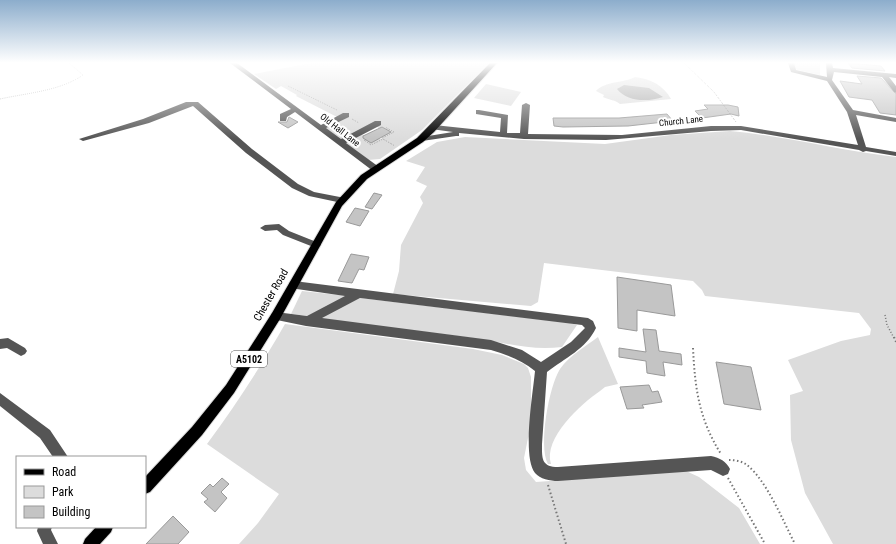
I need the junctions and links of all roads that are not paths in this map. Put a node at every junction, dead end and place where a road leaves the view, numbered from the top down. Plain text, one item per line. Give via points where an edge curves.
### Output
1 (268, 88) edge
2 (470, 88) edge
3 (835, 88) edge
4 (526, 106) dead end
5 (296, 109) junction
6 (478, 112) dead end
7 (851, 112) junction
8 (346, 115) road end
9 (283, 119) dead end
10 (896, 120) edge
11 (378, 123) road end
12 (320, 128) junction
13 (432, 129) junction
14 (465, 133) junction
15 (503, 135) junction
16 (524, 137) junction
17 (83, 139) dead end
18 (422, 139) junction
19 (339, 143) junction
20 (863, 150) junction
21 (896, 154) edge
22 (376, 169) junction
23 (342, 200) junction
24 (265, 228) dead end
25 (316, 245) junction
26 (294, 285) junction
27 (359, 294) junction
28 (276, 316) junction
29 (306, 321) junction
30 (0, 344) edge
31 (21, 351) dead end
32 (541, 369) junction
33 (0, 399) edge
34 (60, 456) edge
35 (723, 464) road end
36 (146, 486) edge
37 (44, 528) edge
38 (105, 528) edge
39 (51, 544) edge
40 (90, 544) edge

1 - 5 street, Old Hall Lane
2 - 13 main road, A5102
3 - 7 street
4 - 16 street
5 - 9 street via 283,116
5 - 12 street, Old Hall Lane
6 - 15 street via 505,117
7 - 10 street
7 - 20 street
8 - 12 street
11 - 19 street
12 - 19 street, Old Hall Lane
13 - 14 street, Church Lane
13 - 18 main road, Chester Road / A5102
14 - 15 street, Church Lane
14 - 18 street, Church Lane
15 - 16 street, Church Lane
16 - 20 street, Church Lane via 621,137 709,128 741,128
17 - 23 street via 195,104 298,188 312,194
18 - 22 main road, Chester Road / A5102
19 - 22 street, Old Hall Lane
20 - 21 street, Church Lane
22 - 23 main road, Chester Road / A5102 via 354,186
23 - 25 main road, Chester Road / A5102
24 - 25 street via 278,227
25 - 26 main road, Chester Road / A5102
26 - 27 street
26 - 28 main road, Chester Road / A5102
27 - 29 street
27 - 32 street via 550,316 589,324 591,328 583,339
28 - 29 street
28 - 36 main road, Chester Road / A5102 via 230,389 197,431
29 - 32 street via 491,346 514,351
30 - 31 street via 8,344
32 - 35 street via 535,449 538,463 542,470 549,474
33 - 34 street via 45,434
37 - 39 street
38 - 40 main road

